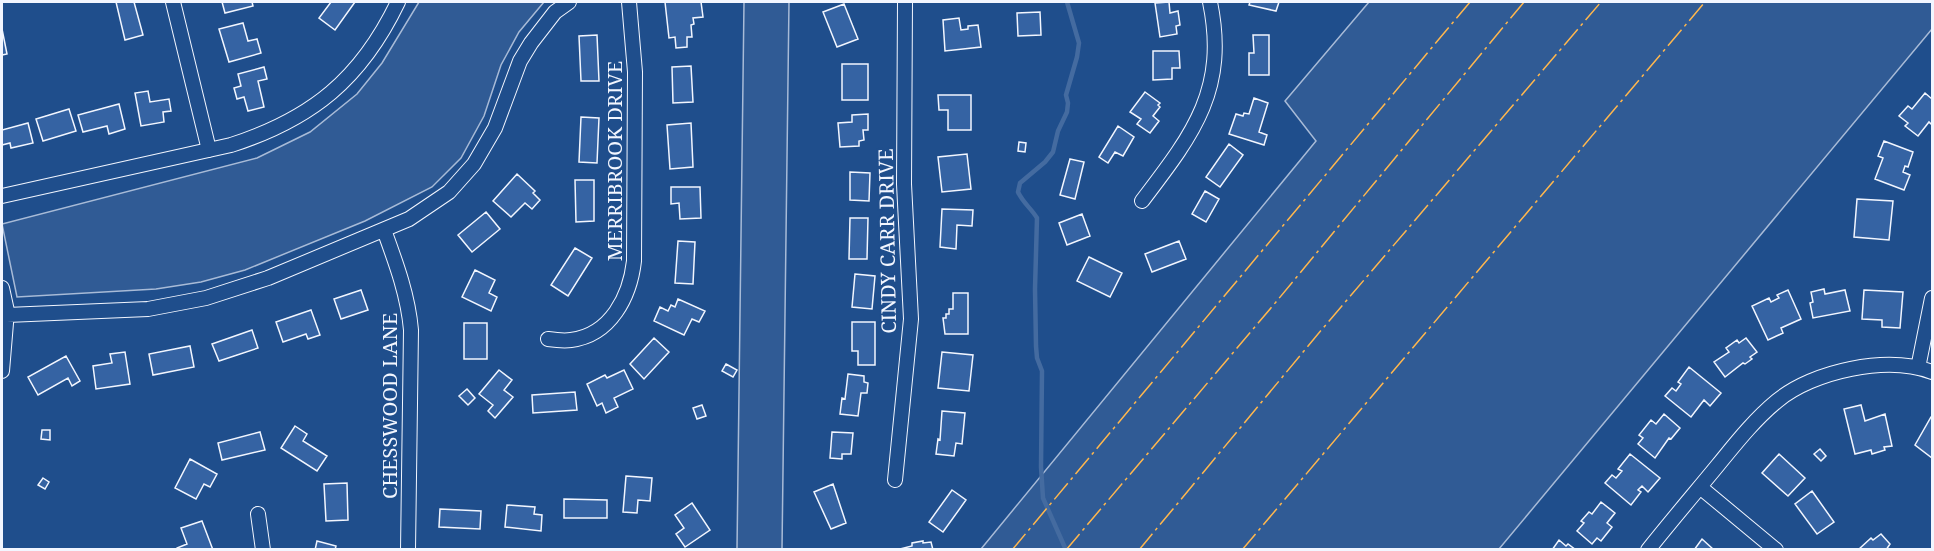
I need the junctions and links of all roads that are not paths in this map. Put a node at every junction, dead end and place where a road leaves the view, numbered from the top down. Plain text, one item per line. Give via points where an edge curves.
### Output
1 (173, 2) edge
2 (398, 2) edge
3 (569, 2) edge
4 (629, 2) edge
5 (904, 2) edge
6 (1210, 2) edge
7 (209, 150) junction
8 (2, 196) edge
9 (1142, 201) dead end
10 (384, 230) junction
11 (2, 288) edge
12 (1932, 298) edge
13 (7, 315) junction
14 (548, 339) dead end
15 (1918, 368) junction
16 (2, 370) edge
17 (1932, 372) edge
18 (895, 480) dead end
19 (1700, 487) junction
20 (258, 514) dead end
21 (263, 549) edge
22 (408, 549) edge
23 (1648, 549) edge
24 (1776, 549) edge

1 - 7 street
2 - 7 street via 374,46 320,103 256,137
3 - 10 street via 555,12 520,61 490,136 474,164 437,202
4 - 14 street, MERRIBROOK DRIVE via 636,72 632,279 619,310 596,331 570,340
5 - 18 street, CINDY CARR DRIVE via 904,184 911,319
6 - 9 street via 1215,40 1207,96 1186,141
7 - 8 street
10 - 13 street via 268,279 206,298 148,309
10 - 22 street, CHESSWOOD LANE via 404,285 410,321
11 - 13 street
12 - 15 street
13 - 16 street
15 - 17 street
15 - 19 street via 1866,366 1809,382 1778,400 1750,426
19 - 23 street
19 - 24 street
20 - 21 street

